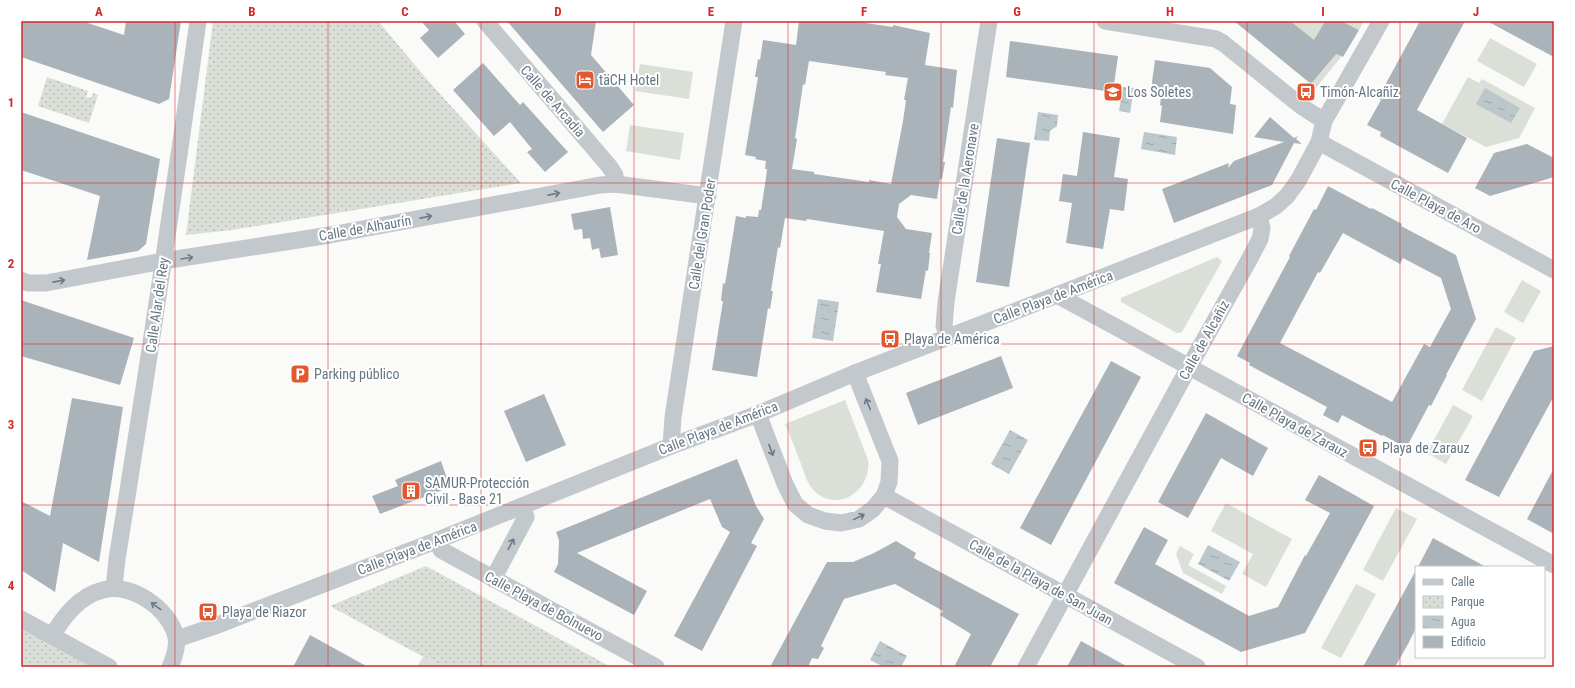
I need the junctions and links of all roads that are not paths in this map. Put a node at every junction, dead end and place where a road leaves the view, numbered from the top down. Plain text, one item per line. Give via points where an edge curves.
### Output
1 (198, 21) edge
2 (485, 21) edge
3 (734, 21) edge
4 (990, 21) edge
5 (1105, 21) edge
6 (1381, 21) edge
7 (1180, 26) edge
8 (1324, 121) junction
9 (1319, 142) junction
10 (616, 184) junction
11 (708, 196) junction
12 (1260, 216) junction
13 (164, 261) junction
14 (1554, 270) edge
15 (21, 280) edge
16 (1057, 296) junction
17 (949, 337) junction
18 (1189, 367) junction
19 (855, 373) junction
20 (758, 414) junction
21 (671, 446) junction
22 (884, 496) junction
23 (522, 506) junction
24 (438, 540) junction
25 (1554, 565) edge
26 (493, 579) junction
27 (114, 588) junction
28 (1065, 595) junction
29 (21, 619) edge
30 (52, 636) junction
31 (176, 638) junction
32 (109, 667) edge
33 (170, 667) edge
34 (656, 667) edge
35 (1026, 667) edge
36 (1197, 667) edge

1 - 13 street, Calle Alar del Rey
2 - 10 street, Calle de Arcadia via 609,166 615,175
3 - 11 street, Calle del Gran Poder
4 - 17 street, Calle de la Aeronave via 946,302 944,326
5 - 7 street
6 - 8 street
7 - 8 street via 1223,43 1301,106
8 - 9 street
9 - 12 street via 1287,196
9 - 14 street, Calle Playa de Aro
10 - 11 street, Calle de Alhaurín
13 -> 10 street, Calle de Alhaurín via 330,235
11 - 21 street, Calle del Gran Poder via 673,417
12 - 16 street, Calle Playa de América
12 - 18 street, Calle de Alcañiz via 1260,239
15 -> 13 street, Calle de Alhaurín via 28,283 46,283
13 - 27 street, Calle Alar del Rey
16 - 17 street, Calle Playa de América
16 - 18 street, Calle Playa de Zarauz
17 - 19 street, Calle Playa de América
18 - 25 street, Calle Playa de Zarauz
18 - 28 street, Calle de Alcañiz
19 - 20 street, Calle Playa de América
22 -> 19 street via 889,482 890,461
20 - 21 street, Calle Playa de América
20 -> 22 street via 785,484 795,504 808,515 841,523 859,519 873,509
21 - 23 street, Calle Playa de América
22 - 28 street, Calle de la Playa de San Juan
23 - 24 street, Calle Playa de América
26 -> 23 street via 526,517
24 - 26 street, Calle Playa de Bolnuevo via 441,550
24 - 31 street, Calle Playa de América via 215,626
26 - 34 street, Calle Playa de Bolnuevo
27 - 30 street via 89,596 75,605 62,619
31 -> 27 street via 172,624 162,610 129,591
28 - 35 street, Calle de Alcañiz
28 - 36 street, Calle de la Playa de San Juan
29 - 30 street
30 - 32 street
31 - 33 street

